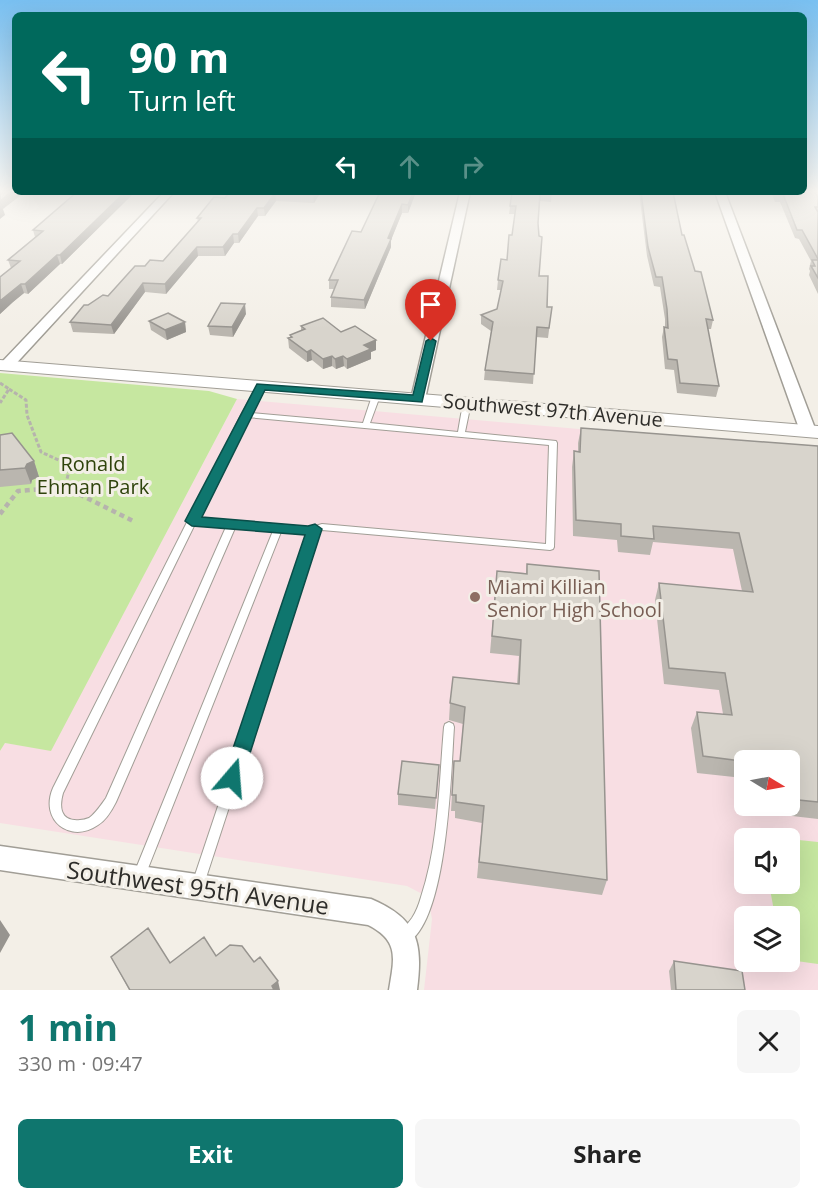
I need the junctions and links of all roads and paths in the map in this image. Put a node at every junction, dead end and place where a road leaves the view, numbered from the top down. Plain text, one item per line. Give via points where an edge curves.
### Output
1 (127, 236) edge
2 (455, 236) edge
3 (737, 236) edge
4 (3, 365) edge
5 (0, 383) edge
6 (261, 386) junction
7 (9, 390) junction
8 (376, 396) junction
9 (418, 399) junction
10 (0, 403) edge
11 (467, 403) junction
12 (245, 415) junction
13 (366, 425) junction
14 (813, 431) edge
15 (460, 434) junction
16 (65, 487) junction
17 (0, 514) edge
18 (192, 521) junction
19 (135, 522) dead end
20 (232, 524) junction
21 (278, 528) junction
22 (315, 529) junction
23 (449, 727) dead end
24 (0, 858) edge
25 (138, 879) junction
26 (197, 887) junction
27 (398, 931) junction
28 (403, 990) edge

1 - 4 street
2 - 9 street
3 - 14 street
4 - 6 street, Southwest 97th Avenue
5 - 7 path
6 - 8 street, Southwest 97th Avenue
6 - 12 lane
7 - 10 path
7 - 16 path via 26,400 27,415 41,452 65,463 69,471
8 - 9 street, Southwest 97th Avenue
8 - 13 lane
9 - 11 street, Southwest 97th Avenue
11 - 14 street, Southwest 97th Avenue
11 - 15 lane
12 - 13 lane
12 - 18 lane
13 - 15 lane
15 - 22 lane via 553,443 550,547 322,526
16 - 17 path via 18,488
16 - 19 path
18 - 20 lane
18 - 20 lane via 57,792 52,807 64,822 91,823 110,802
20 - 21 lane
21 - 22 lane
21 - 25 lane
22 - 26 lane
23 - 27 lane via 434,880 413,930
24 - 25 street, Southwest 95th Avenue
25 - 26 street, Southwest 95th Avenue
26 - 27 street, Southwest 95th Avenue via 371,912
27 - 28 street via 408,950

